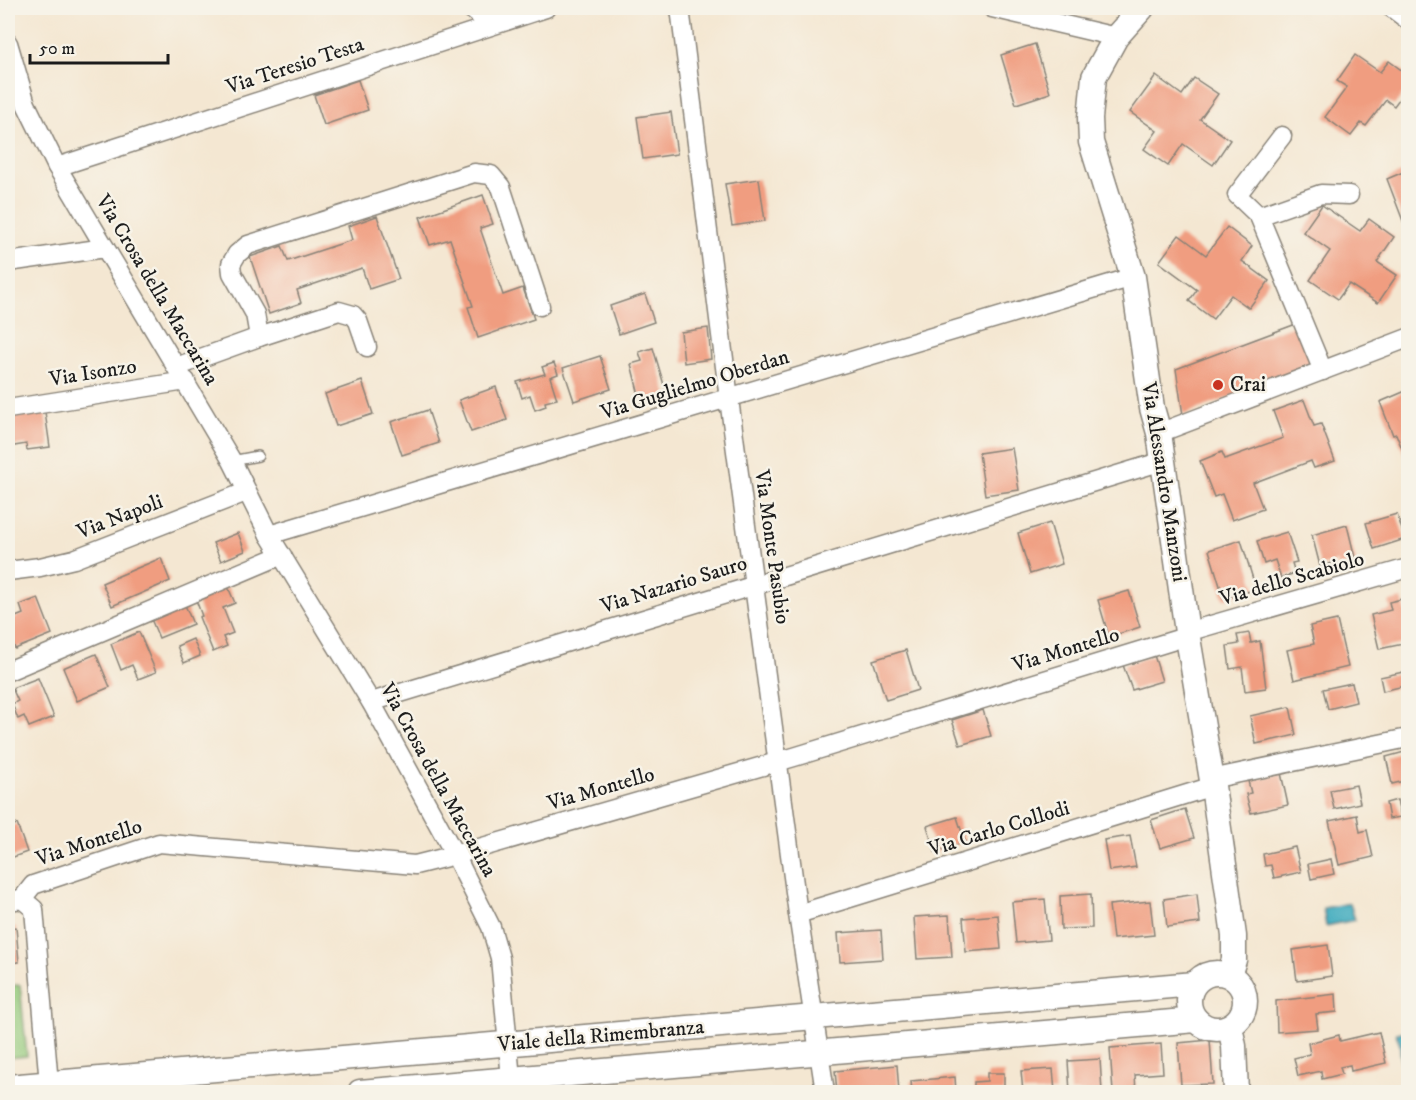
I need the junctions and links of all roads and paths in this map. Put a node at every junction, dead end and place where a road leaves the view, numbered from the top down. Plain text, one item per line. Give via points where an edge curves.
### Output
1 (470, 8) edge
2 (514, 8) edge
3 (546, 8) edge
4 (680, 8) edge
5 (992, 8) edge
6 (1142, 8) edge
7 (1392, 8) edge
8 (1408, 20) edge
9 (1116, 37) junction
10 (8, 43) edge
11 (1282, 136) dead end
12 (57, 167) junction
13 (1349, 195) dead end
14 (1259, 216) junction
15 (105, 248) junction
16 (8, 262) edge
17 (1133, 277) junction
18 (540, 306) dead end
19 (259, 337) junction
20 (1408, 338) edge
21 (367, 347) dead end
22 (1323, 371) junction
23 (181, 374) junction
24 (729, 399) junction
25 (8, 409) edge
26 (1159, 433) junction
27 (258, 456) dead end
28 (1163, 461) junction
29 (232, 462) junction
30 (246, 492) junction
31 (269, 535) junction
32 (282, 555) junction
33 (1408, 568) edge
34 (8, 571) edge
35 (754, 584) junction
36 (1187, 634) junction
37 (8, 671) edge
38 (371, 702) junction
39 (1408, 738) edge
40 (778, 762) junction
41 (1212, 783) junction
42 (455, 855) junction
43 (15, 900) edge
44 (798, 914) junction
45 (1229, 975) junction
46 (1194, 984) junction
47 (815, 1017) junction
48 (1196, 1020) junction
49 (1230, 1027) junction
50 (508, 1044) junction
51 (820, 1053) junction
52 (511, 1079) junction
53 (97, 1086) edge
54 (46, 1087) edge
55 (8, 1088) edge
56 (360, 1092) edge
57 (825, 1092) edge
58 (1236, 1092) edge

1 - 2 street via 483,18
3 - 12 street, Via Teresio Testa
4 - 24 street, Via Monte Pasubio
5 - 9 street
6 - 9 street, Via Alessandro Manzoni
7 - 8 street
9 - 17 street, Via Alessandro Manzoni via 1094,77 1091,142
10 - 12 street, Via Crosa della Maccarina via 26,104
11 - 14 street via 1238,195
12 - 15 street, Via Crosa della Maccarina
13 - 14 street via 1321,194
14 - 22 street
15 - 16 street
15 - 23 street, Via Crosa della Maccarina
17 - 24 street, Via Guglielmo Oberdan
17 - 26 street, Via Alessandro Manzoni
18 - 19 street via 501,187 491,175 474,173 248,245 231,264 232,273 255,314
19 - 21 street, Via Isonzo via 339,311 358,321
19 - 23 street, Via Isonzo
20 - 22 street
22 - 26 street
23 - 25 street, Via Isonzo
23 - 29 street, Via Crosa della Maccarina
24 - 31 street, Via Guglielmo Oberdan
24 - 35 street, Via Monte Pasubio
26 - 28 street, Via Alessandro Manzoni
27 - 29 lane
28 - 35 street, Via Nazario Sauro
28 - 36 street, Via Alessandro Manzoni
29 - 30 street, Via Crosa della Maccarina
30 - 31 street, Via Crosa della Maccarina
30 - 34 street, Via Napoli via 74,559
31 - 32 street, Via Crosa della Maccarina
32 - 37 street
32 - 38 street, Via Crosa della Maccarina
33 - 36 street, Via dello Scabiolo
35 - 38 street, Via Nazario Sauro
35 - 40 street, Via Monte Pasubio
36 - 40 street, Via Montello
36 - 41 street, Via Alessandro Manzoni
38 - 42 street, Via Crosa della Maccarina
39 - 41 street, Via Carlo Collodi
40 - 42 street, Via Montello
40 - 44 street, Via Monte Pasubio
41 - 44 street, Via Carlo Collodi
41 - 45 street, Via Alessandro Manzoni via 1235,950
42 - 43 street, Via Montello via 414,865 159,843 33,885
42 - 50 street, Via Crosa della Maccarina via 497,941
43 - 54 street, Via Montello via 34,909
44 - 47 street, Via Monte Pasubio
45 - 46 street via 1210,974
45 - 49 street via 1241,985 1246,1001 1242,1016
46 - 47 street, Viale della Rimembranza
46 - 48 street via 1189,998
47 - 50 street, Viale della Rimembranza
47 - 51 street, Via Monte Pasubio
48 - 49 street via 1208,1028
48 - 51 street, Viale della Rimembranza
49 - 58 street
50 - 52 street, Via Crosa della Maccarina
50 - 53 street, Viale della Rimembranza
51 - 52 street, Viale della Rimembranza via 538,1081
51 - 57 street, Via Monte Pasubio
52 - 56 street, Viale della Rimembranza
53 - 54 street, Viale della Rimembranza
54 - 55 street, Viale della Rimembranza

